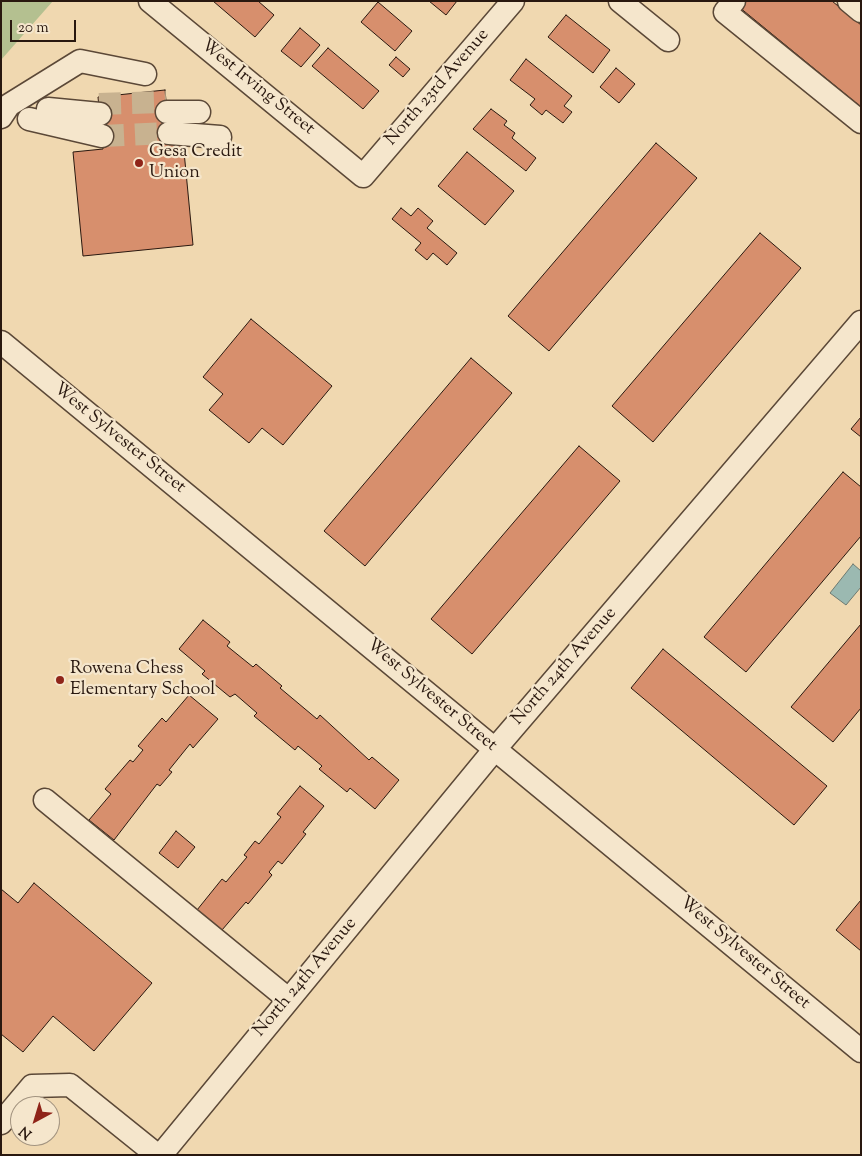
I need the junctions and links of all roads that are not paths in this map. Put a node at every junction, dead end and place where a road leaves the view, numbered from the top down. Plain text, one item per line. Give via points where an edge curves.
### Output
1 (150, 1) edge
2 (513, 1) edge
3 (620, 1) edge
4 (734, 1) edge
5 (849, 1) edge
6 (861, 11) edge
7 (668, 40) dead end
8 (145, 74) dead end
9 (193, 107) dead end
10 (45, 111) joint
11 (1, 117) edge
12 (861, 122) edge
13 (217, 132) dead end
14 (364, 176) joint
15 (861, 322) edge
16 (1, 342) edge
17 (495, 749) junction
18 (45, 800) dead end
19 (288, 999) junction
20 (861, 1051) edge
21 (1, 1123) edge
22 (157, 1155) edge
23 (161, 1155) edge

1 - 14 street, West Irving Street
2 - 14 street, North 23rd Avenue
3 - 7 street
4 - 12 street via 725,12
5 - 6 street
8 - 11 street via 80,61 9,105
9 - 13 street via 167,117
10 - 10 street via 100,120
15 - 17 street, North 24th Avenue
16 - 17 street, West Sylvester Street
17 - 19 street, North 24th Avenue
17 - 20 street, West Sylvester Street
18 - 19 street
19 - 23 street, North 24th Avenue
21 - 22 street via 32,1086 70,1085

